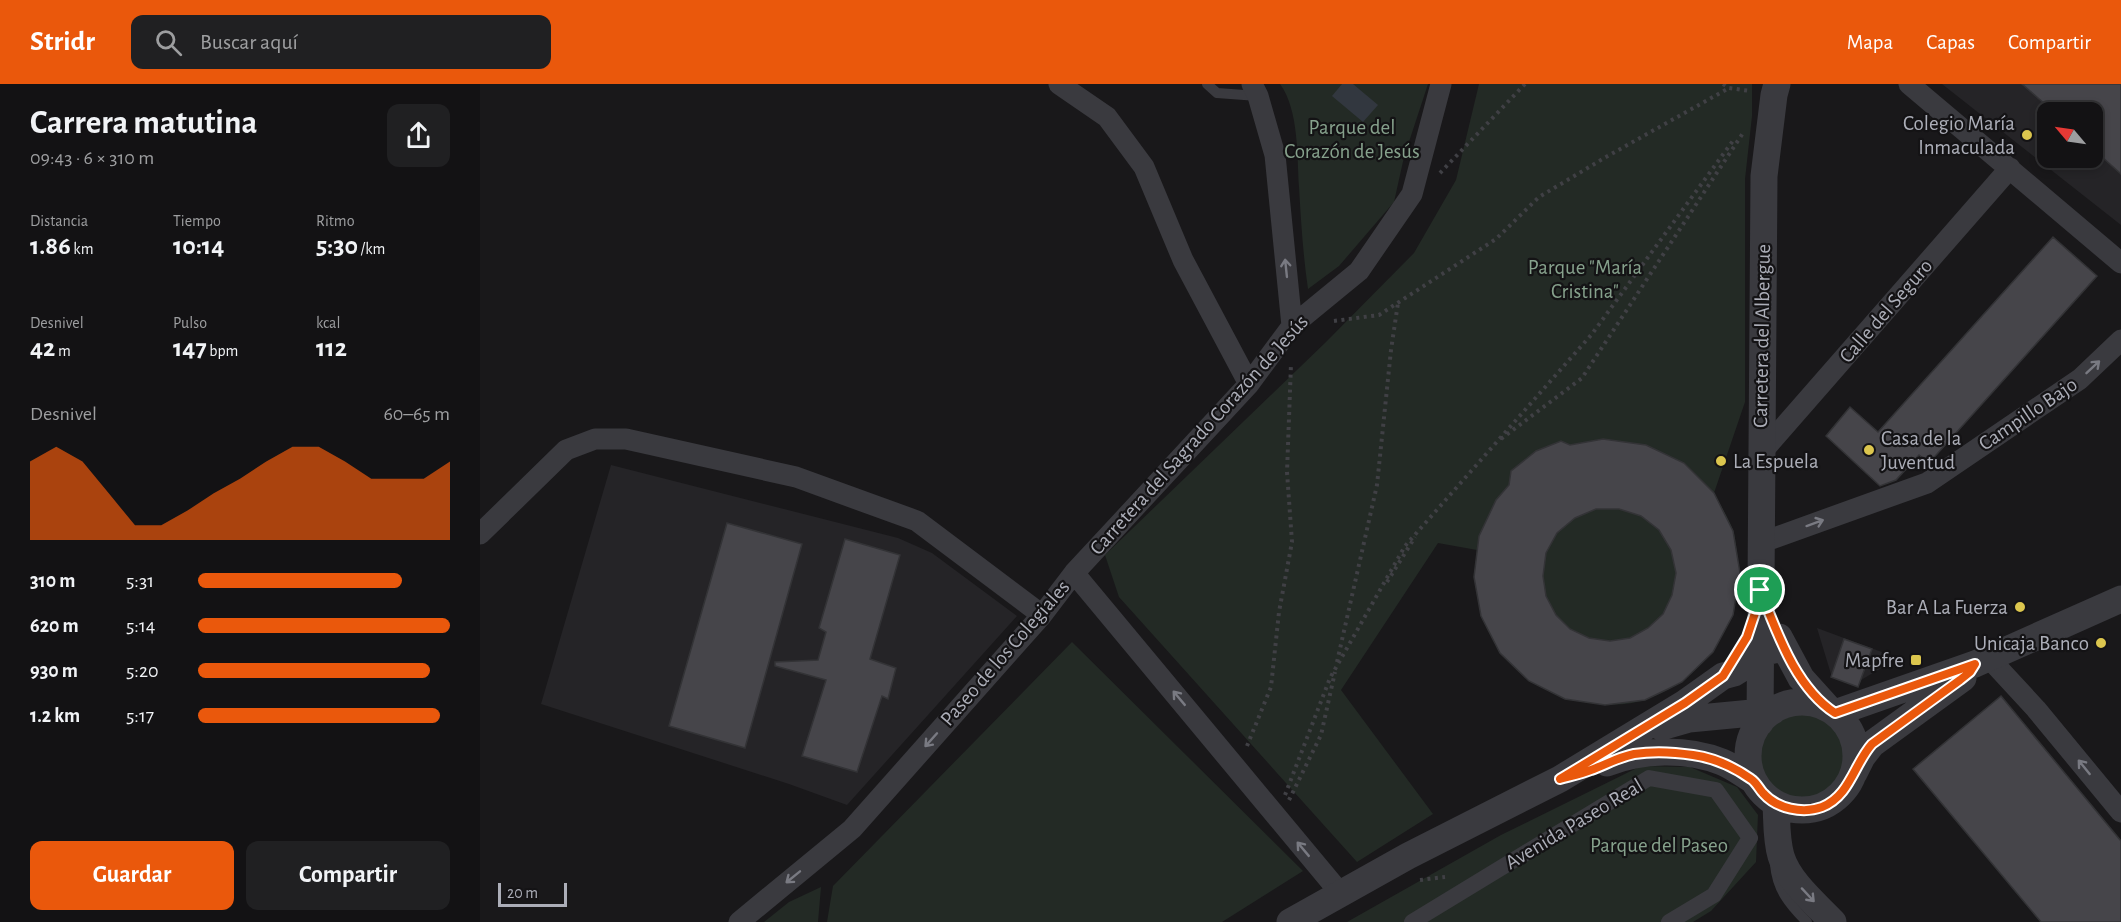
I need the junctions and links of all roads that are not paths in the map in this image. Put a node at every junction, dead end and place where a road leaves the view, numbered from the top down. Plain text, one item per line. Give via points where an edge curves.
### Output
1 (1059, 84) edge
2 (1207, 84) edge
3 (1441, 84) edge
4 (1777, 84) edge
5 (1909, 84) edge
6 (1255, 90) edge
7 (2010, 168) junction
8 (2121, 263) edge
9 (1292, 326) junction
10 (2121, 340) edge
11 (1249, 384) junction
12 (1761, 453) junction
13 (480, 534) edge
14 (1760, 543) junction
15 (1074, 573) junction
16 (1760, 590) junction
17 (2121, 599) edge
18 (1042, 615) junction
19 (1786, 652) junction
20 (1760, 656) junction
21 (1982, 660) junction
22 (1723, 676) junction
23 (1832, 711) junction
24 (1764, 716) junction
25 (1695, 719) junction
26 (1624, 742) junction
27 (1705, 757) junction
28 (1854, 773) junction
29 (1560, 779) junction
30 (1754, 781) junction
31 (1776, 804) junction
32 (2121, 812) edge
33 (1778, 837) junction
34 (1341, 894) junction
35 (739, 922) edge
36 (1290, 922) edge
37 (1412, 922) edge
38 (1670, 922) edge
39 (1807, 922) edge
40 (1833, 922) edge

1 - 11 street via 1107,117 1144,167 1182,260
2 - 6 lane via 1217,93
3 - 9 street, Carretera del Sagrado Corazón de Jesús via 1412,194 1405,206 1359,271
4 - 12 street, Carretera del Albergue via 1764,176
5 - 7 street
9 -> 6 street via 1275,155
7 - 8 street
7 - 12 street, Calle del Seguro
9 - 11 street, Carretera del Sagrado Corazón de Jesús
14 -> 10 street, Campillo Bajo via 1927,483 2079,379
11 - 15 street, Carretera del Sagrado Corazón de Jesús
12 - 14 street, Carretera del Albergue
13 - 18 street via 566,450 595,439 626,439 796,477 917,521
14 - 16 street, Carretera del Albergue
15 - 18 street, Paseo de los Colegiales
34 -> 15 street, Paseo de los Colegiales
16 - 19 street, Carretera del Albergue
16 - 20 street, Carretera del Albergue
16 - 22 street, Carretera del Albergue via 1747,637
17 - 21 street
18 -> 35 street, Paseo de los Colegiales via 852,830
19 - 20 street, Avenida Paseo Real via 1774,649
19 - 23 street, Carretera del Albergue via 1801,678
20 - 22 street, Avenida Paseo Real
20 - 24 street, Carretera del Albergue
21 - 23 street
21 - 28 street via 1872,744
32 -> 21 street via 2036,709
22 - 26 street, Avenida Paseo Real
23 - 24 street via 1802,702
23 - 28 street via 1852,737
24 - 25 street, Avenida Paseo Real
24 - 30 street via 1748,754
25 - 26 street, Avenida Paseo Real via 1668,724
25 - 27 street via 1690,724 1689,737 1695,750
26 - 29 street, Avenida Paseo Real
27 - 29 street, Avenida Paseo Real via 1665,752 1635,754
27 - 30 street, Avenida Paseo Real via 1725,763
28 - 31 street via 1836,799 1822,807 1799,810
29 - 34 street, Avenida Paseo Real
30 - 31 street
31 - 33 street
33 - 39 lane via 1777,880
33 -> 40 street via 1781,856 1793,877
34 - 36 street, Avenida Paseo Real
37 - 38 street, Avenida Paseo Real via 1649,778 1716,790 1750,838 1714,895

